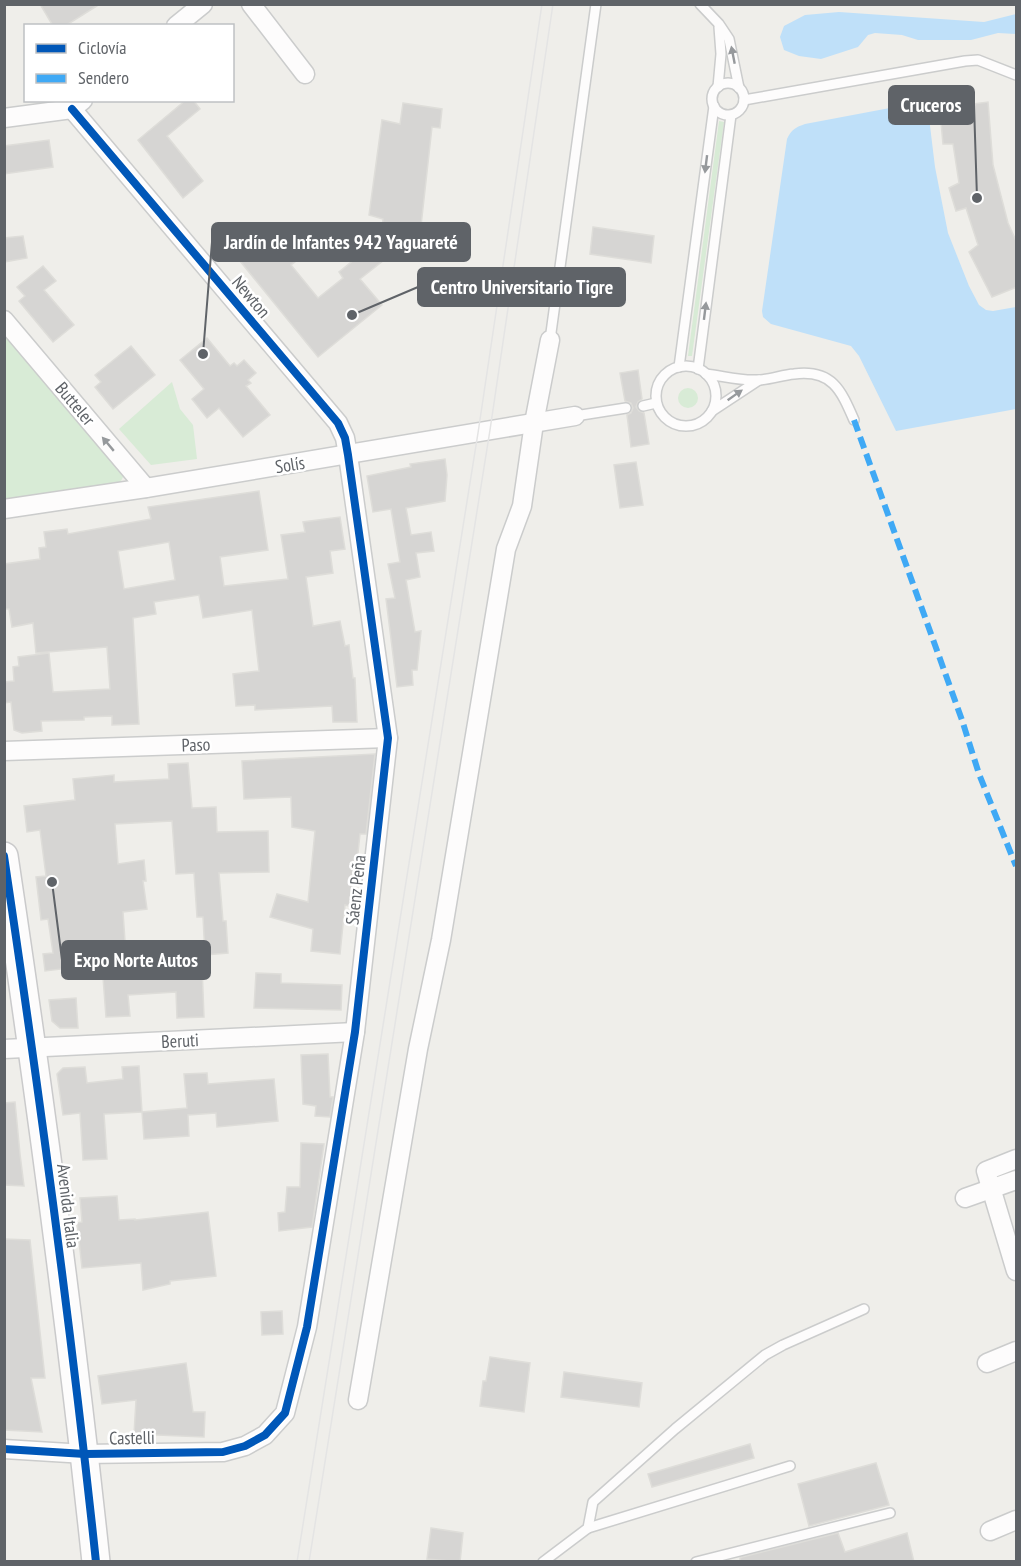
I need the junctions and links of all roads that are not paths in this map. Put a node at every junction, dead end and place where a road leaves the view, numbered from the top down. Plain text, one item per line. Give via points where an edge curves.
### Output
1 (202, 4) edge
2 (251, 4) edge
3 (596, 4) edge
4 (700, 4) edge
5 (178, 24) edge
6 (719, 24) junction
7 (305, 74) dead end
8 (1017, 75) edge
9 (718, 87) junction
10 (739, 88) junction
11 (744, 100) junction
12 (77, 105) edge
13 (714, 106) junction
14 (731, 115) junction
15 (4, 118) edge
16 (4, 320) edge
17 (550, 340) joint
18 (679, 367) junction
19 (702, 371) junction
20 (759, 380) junction
21 (656, 403) junction
22 (643, 405) dead end
23 (626, 408) dead end
24 (712, 411) junction
25 (575, 417) joint
26 (854, 420) dead end
27 (534, 423) junction
28 (348, 455) junction
29 (146, 488) junction
30 (4, 509) edge
31 (388, 738) junction
32 (4, 751) edge
33 (4, 856) edge
34 (355, 1032) junction
35 (4, 1049) edge
36 (33, 1049) junction
37 (1017, 1159) edge
38 (1017, 1180) edge
39 (992, 1189) junction
40 (965, 1198) dead end
41 (1017, 1271) edge
42 (864, 1309) dead end
43 (307, 1327) joint
44 (1017, 1351) edge
45 (987, 1363) dead end
46 (358, 1400) dead end
47 (4, 1449) edge
48 (85, 1454) junction
49 (790, 1466) dead end
50 (890, 1513) dead end
51 (1017, 1520) edge
52 (588, 1528) junction
53 (990, 1530) dead end
54 (96, 1562) edge
55 (543, 1562) edge
56 (696, 1562) edge

1 - 5 street
2 - 7 street
3 - 17 lane
4 - 6 lane
6 - 9 lane
10 -> 6 lane via 729,39
8 - 11 lane via 978,60 965,61
9 - 10 lane via 728,84
9 - 13 lane via 712,96
10 - 11 lane
11 - 14 lane via 740,110
12 - 15 street
12 - 28 street, Newton via 338,423
13 - 14 lane
13 -> 18 lane
19 -> 14 lane
29 -> 16 street, Butteler
17 - 27 street
18 - 19 lane
18 - 21 lane via 663,376
19 - 20 lane
19 - 24 lane via 715,391
24 -> 20 lane
20 - 26 lane via 810,373 828,378 842,392
21 - 22 lane
21 - 24 lane via 667,420 687,427 706,419
23 - 25 lane
25 - 27 street, Solís
27 - 28 street, Solís
27 - 46 street via 522,506 506,549
28 - 29 street, Solís
28 - 31 street, Sáenz Peña
29 - 30 street, Solís
31 - 32 street, Paso
31 - 34 street, Sáenz Peña
33 - 36 street, Avenida Italia
34 - 36 street, Beruti
34 - 43 street, Sáenz Peña
35 - 36 street, Beruti
36 - 48 street, Avenida Italia
37 - 39 street via 986,1170
38 - 39 street
39 - 40 street
39 - 41 street
42 - 52 lane via 765,1355 592,1502
43 - 48 street, Castelli via 285,1413 265,1435 223,1452
44 - 45 street
47 - 48 street, Castelli
48 - 54 street, Avenida Italia
49 - 52 lane
50 - 56 lane
51 - 53 street
52 - 55 lane

